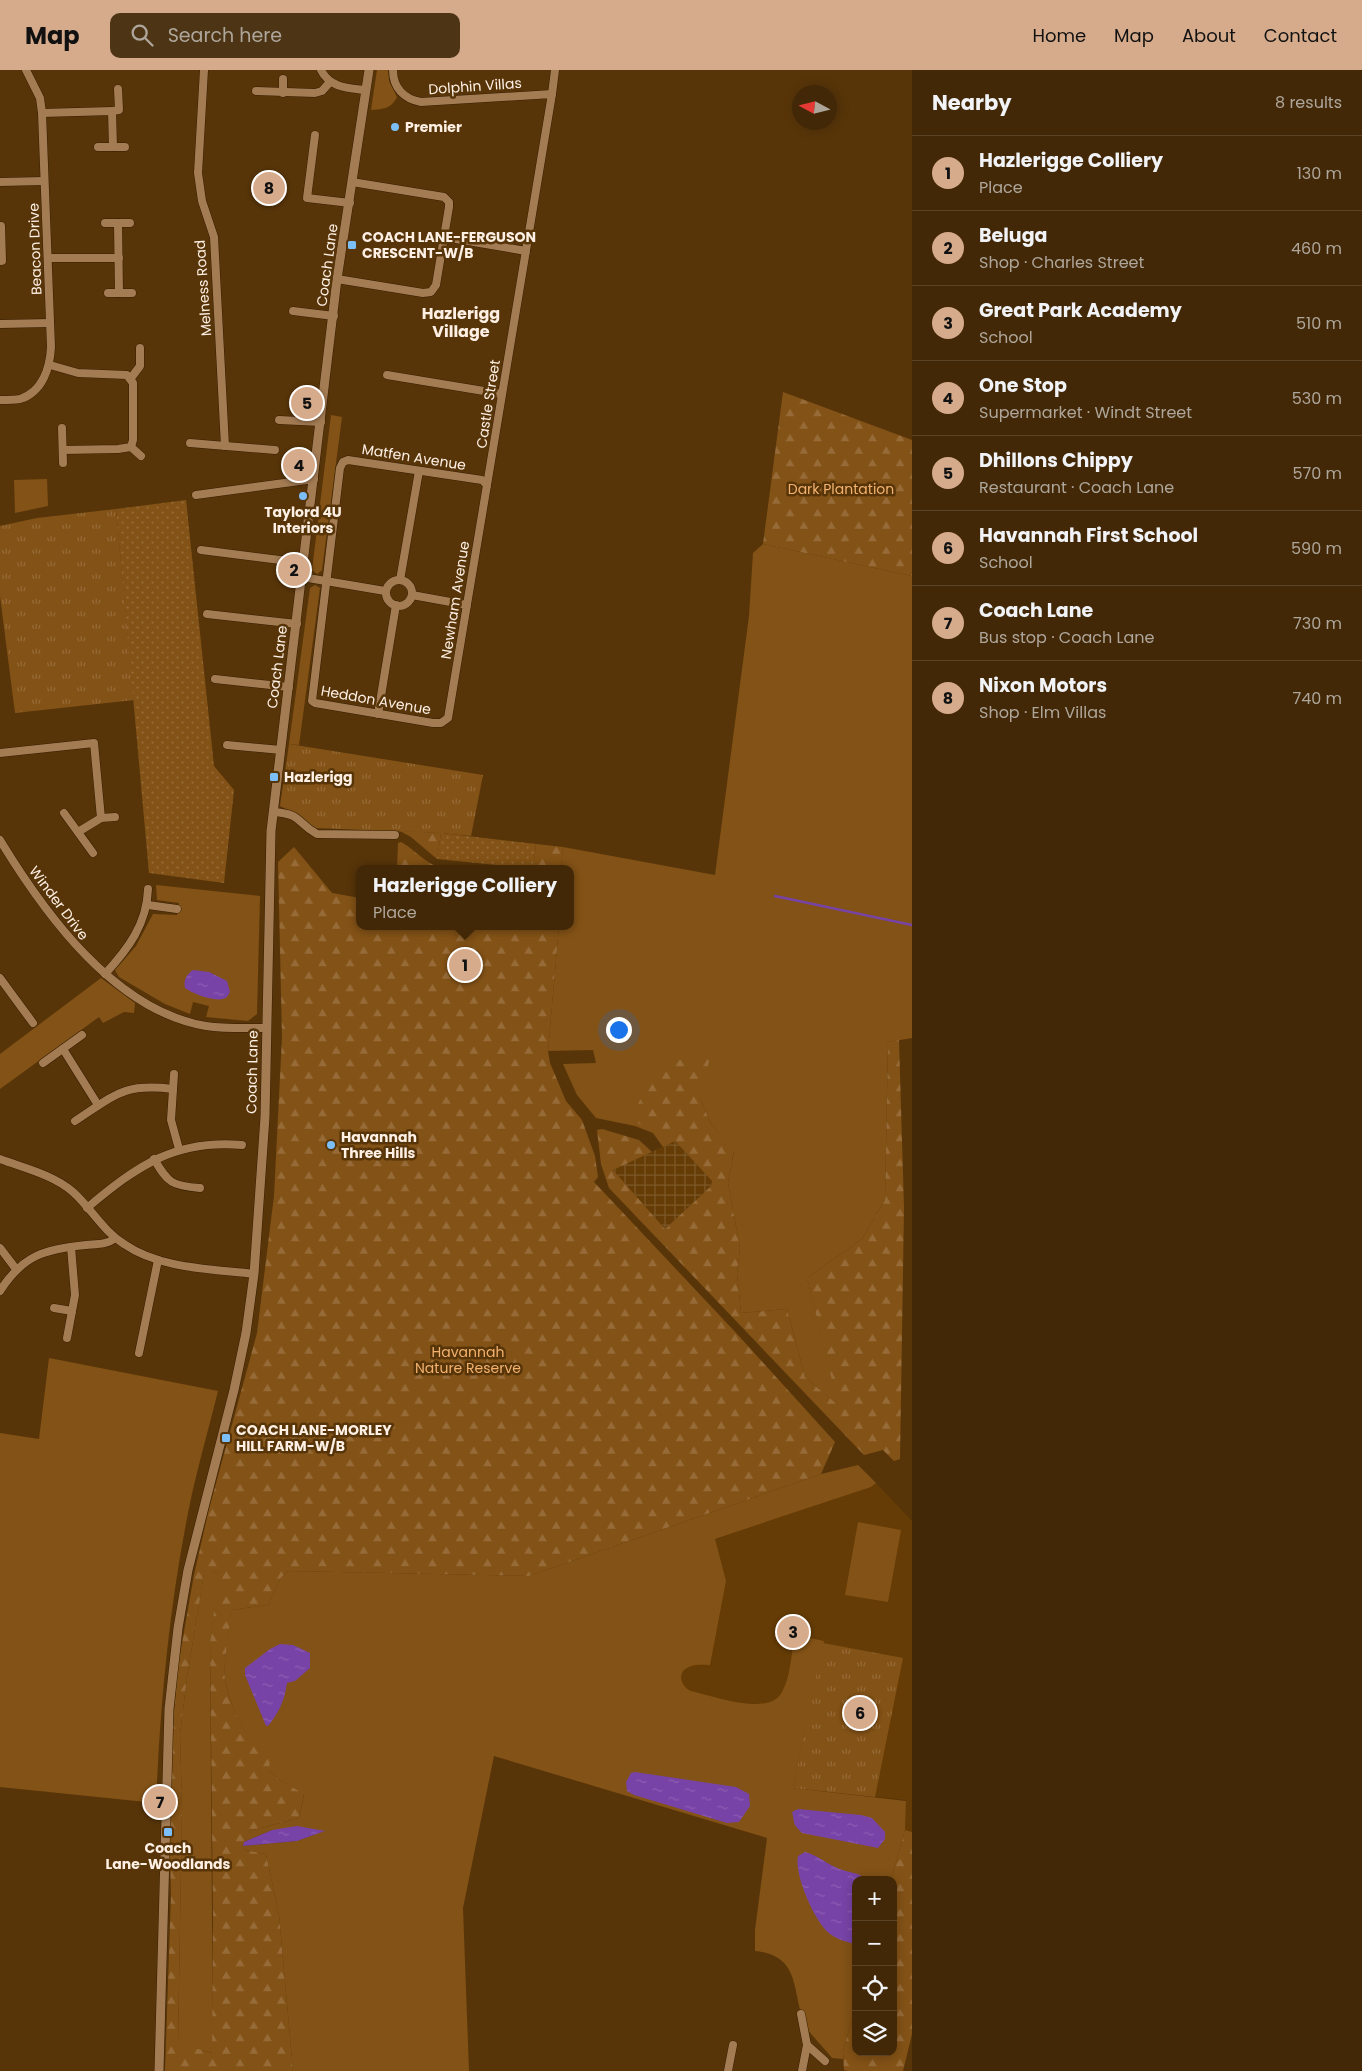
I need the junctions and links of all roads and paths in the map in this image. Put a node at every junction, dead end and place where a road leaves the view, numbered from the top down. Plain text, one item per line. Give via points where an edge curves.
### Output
1 (26, 70) edge
2 (204, 70) edge
3 (321, 70) edge
4 (369, 70) edge
5 (393, 70) edge
6 (555, 70) edge
7 (283, 79) dead end
8 (330, 82) junction
9 (118, 89) dead end
10 (365, 90) junction
11 (256, 91) dead end
12 (283, 93) junction
13 (552, 94) junction
14 (112, 111) junction
15 (42, 113) junction
16 (315, 135) dead end
17 (98, 147) dead end
18 (113, 147) junction
19 (125, 147) dead end
20 (44, 181) junction
21 (0, 182) edge
22 (352, 182) junction
23 (350, 203) junction
24 (105, 223) dead end
25 (118, 223) junction
26 (130, 223) dead end
27 (1, 226) dead end
28 (444, 238) junction
29 (1, 247) edge
30 (526, 251) junction
31 (48, 258) junction
32 (119, 258) junction
33 (2, 261) dead end
34 (337, 279) junction
35 (108, 293) dead end
36 (119, 293) junction
37 (132, 293) dead end
38 (293, 311) dead end
39 (334, 316) junction
40 (50, 323) junction
41 (0, 324) edge
42 (140, 348) dead end
43 (50, 364) junction
44 (387, 375) dead end
45 (131, 378) junction
46 (502, 394) junction
47 (0, 400) edge
48 (279, 420) dead end
49 (321, 422) junction
50 (62, 428) dead end
51 (190, 444) dead end
52 (225, 446) junction
53 (131, 447) junction
54 (63, 450) junction
55 (275, 450) dead end
56 (142, 456) dead end
57 (64, 463) dead end
58 (419, 471) junction
59 (314, 479) junction
60 (484, 483) junction
61 (196, 494) dead end
62 (201, 550) dead end
63 (304, 563) junction
64 (302, 577) junction
65 (326, 580) junction
66 (400, 580) junction
67 (385, 591) junction
68 (412, 595) junction
69 (467, 604) junction
70 (396, 605) junction
71 (207, 614) dead end
72 (296, 624) junction
73 (215, 679) dead end
74 (289, 687) junction
75 (378, 714) junction
76 (440, 723) joint
77 (227, 744) dead end
78 (281, 750) junction
79 (0, 753) edge
80 (273, 812) junction
81 (64, 813) dead end
82 (115, 816) dead end
83 (101, 818) junction
84 (78, 832) junction
85 (395, 835) dead end
86 (0, 840) edge
87 (94, 853) dead end
88 (148, 889) dead end
89 (148, 905) junction
90 (177, 910) dead end
91 (106, 974) junction
92 (0, 978) edge
93 (33, 1023) dead end
94 (267, 1028) junction
95 (82, 1035) dead end
96 (62, 1049) junction
97 (43, 1063) dead end
98 (174, 1074) dead end
99 (173, 1089) junction
100 (98, 1105) junction
101 (75, 1121) dead end
102 (242, 1145) dead end
103 (179, 1149) junction
104 (0, 1159) edge
105 (154, 1159) junction
106 (200, 1188) dead end
107 (88, 1208) junction
108 (115, 1238) junction
109 (71, 1247) junction
110 (0, 1248) edge
111 (158, 1260) junction
112 (16, 1269) junction
113 (254, 1274) junction
114 (0, 1290) edge
115 (54, 1308) dead end
116 (72, 1312) junction
117 (67, 1338) dead end
118 (139, 1353) dead end
119 (801, 2014) dead end
120 (733, 2045) dead end
121 (807, 2045) junction
122 (825, 2060) dead end
123 (159, 2071) edge
124 (728, 2071) edge
125 (802, 2071) edge

1 - 15 street, Beacon Drive via 40,98
2 - 52 street, Melness Road via 198,173 202,201 214,237
3 - 8 street
4 - 10 street, Coach Lane
5 - 13 street, Dolphin Villas via 393,79 403,94 410,100 421,102
6 - 13 street
7 - 12 street
8 - 10 street
8 - 12 street via 318,92
9 - 14 street via 119,110
10 - 22 street, Coach Lane
11 - 12 street
13 - 30 street, Castle Street
14 - 15 street
14 - 18 street
15 - 20 street, Beacon Drive
16 - 23 street via 308,198
17 - 18 street
18 - 19 street
20 - 21 street
20 - 31 street, Beacon Drive
22 - 23 street, Coach Lane
22 - 28 street via 444,197 449,202
23 - 34 street, Coach Lane
24 - 25 street
25 - 26 street
25 - 32 street
27 - 29 street
28 - 30 street
28 - 34 street via 436,285 431,292
29 - 33 street
30 - 46 street, Castle Street
31 - 32 street
31 - 40 street, Beacon Drive
32 - 36 street
34 - 39 street, Coach Lane
35 - 36 street
36 - 37 street
38 - 39 street
39 - 49 street, Coach Lane
40 - 41 street
40 - 43 street, Beacon Drive
42 - 45 street via 140,366
43 - 45 street via 78,373 126,375
43 - 47 street, Beacon Drive via 42,382 32,392 20,399
44 - 46 street
45 - 53 street via 134,440
46 - 60 street, Castle Street
48 - 49 street
49 - 59 street, Coach Lane
50 - 54 street
51 - 52 street
52 - 55 street
53 - 54 street
53 - 56 street
54 - 57 street
58 - 60 street, Matfen Avenue
58 - 65 street, Matfen Avenue via 348,460 343,462
58 - 66 street
59 - 61 street
59 - 63 street, Coach Lane
60 - 69 street, Newham Avenue
62 - 63 street
63 - 64 street, Coach Lane
64 - 65 street
64 - 72 street, Coach Lane
65 - 67 street
65 - 75 street, Heddon Avenue via 311,696 315,703
66 - 67 street via 393,581
66 - 68 street via 411,588
67 - 70 street via 387,598
68 - 69 street
68 - 70 street via 408,602
69 - 76 street, Newham Avenue via 448,718
70 - 75 street
71 - 72 street
72 - 74 street, Coach Lane
73 - 74 street
74 - 78 street, Coach Lane
75 - 76 street, Heddon Avenue
77 - 78 street
78 - 80 street, Coach Lane
79 - 83 street via 94,743
80 - 85 street via 298,817 317,834
80 - 94 street, Coach Lane via 269,863
81 - 84 street
82 - 83 street
83 - 84 street
84 - 87 street
86 - 91 street, Winder Drive via 50,913 81,952
88 - 89 street
89 - 90 street
89 - 91 street via 139,931
91 - 94 street, Winder Drive via 155,1007 179,1018 206,1026
92 - 93 street
94 - 113 street, Coach Lane via 265,1116
95 - 96 street
96 - 97 street
96 - 100 street
98 - 99 street
99 - 100 street via 132,1088
99 - 103 street via 171,1120
100 - 101 street
102 - 103 street via 207,1144
103 - 105 street
104 - 107 street via 63,1184
105 - 106 street via 166,1178 178,1186
105 - 107 street
107 - 108 street
108 - 109 street via 106,1244
108 - 111 street
109 - 112 street via 43,1252
109 - 116 street via 75,1287
110 - 112 street
111 - 113 street
111 - 118 street
112 - 114 street
113 - 123 street, Coach Lane via 238,1371 188,1570 178,1628 169,1709
115 - 116 street
116 - 117 street
119 - 121 street
120 - 124 street
121 - 122 street
121 - 125 street

